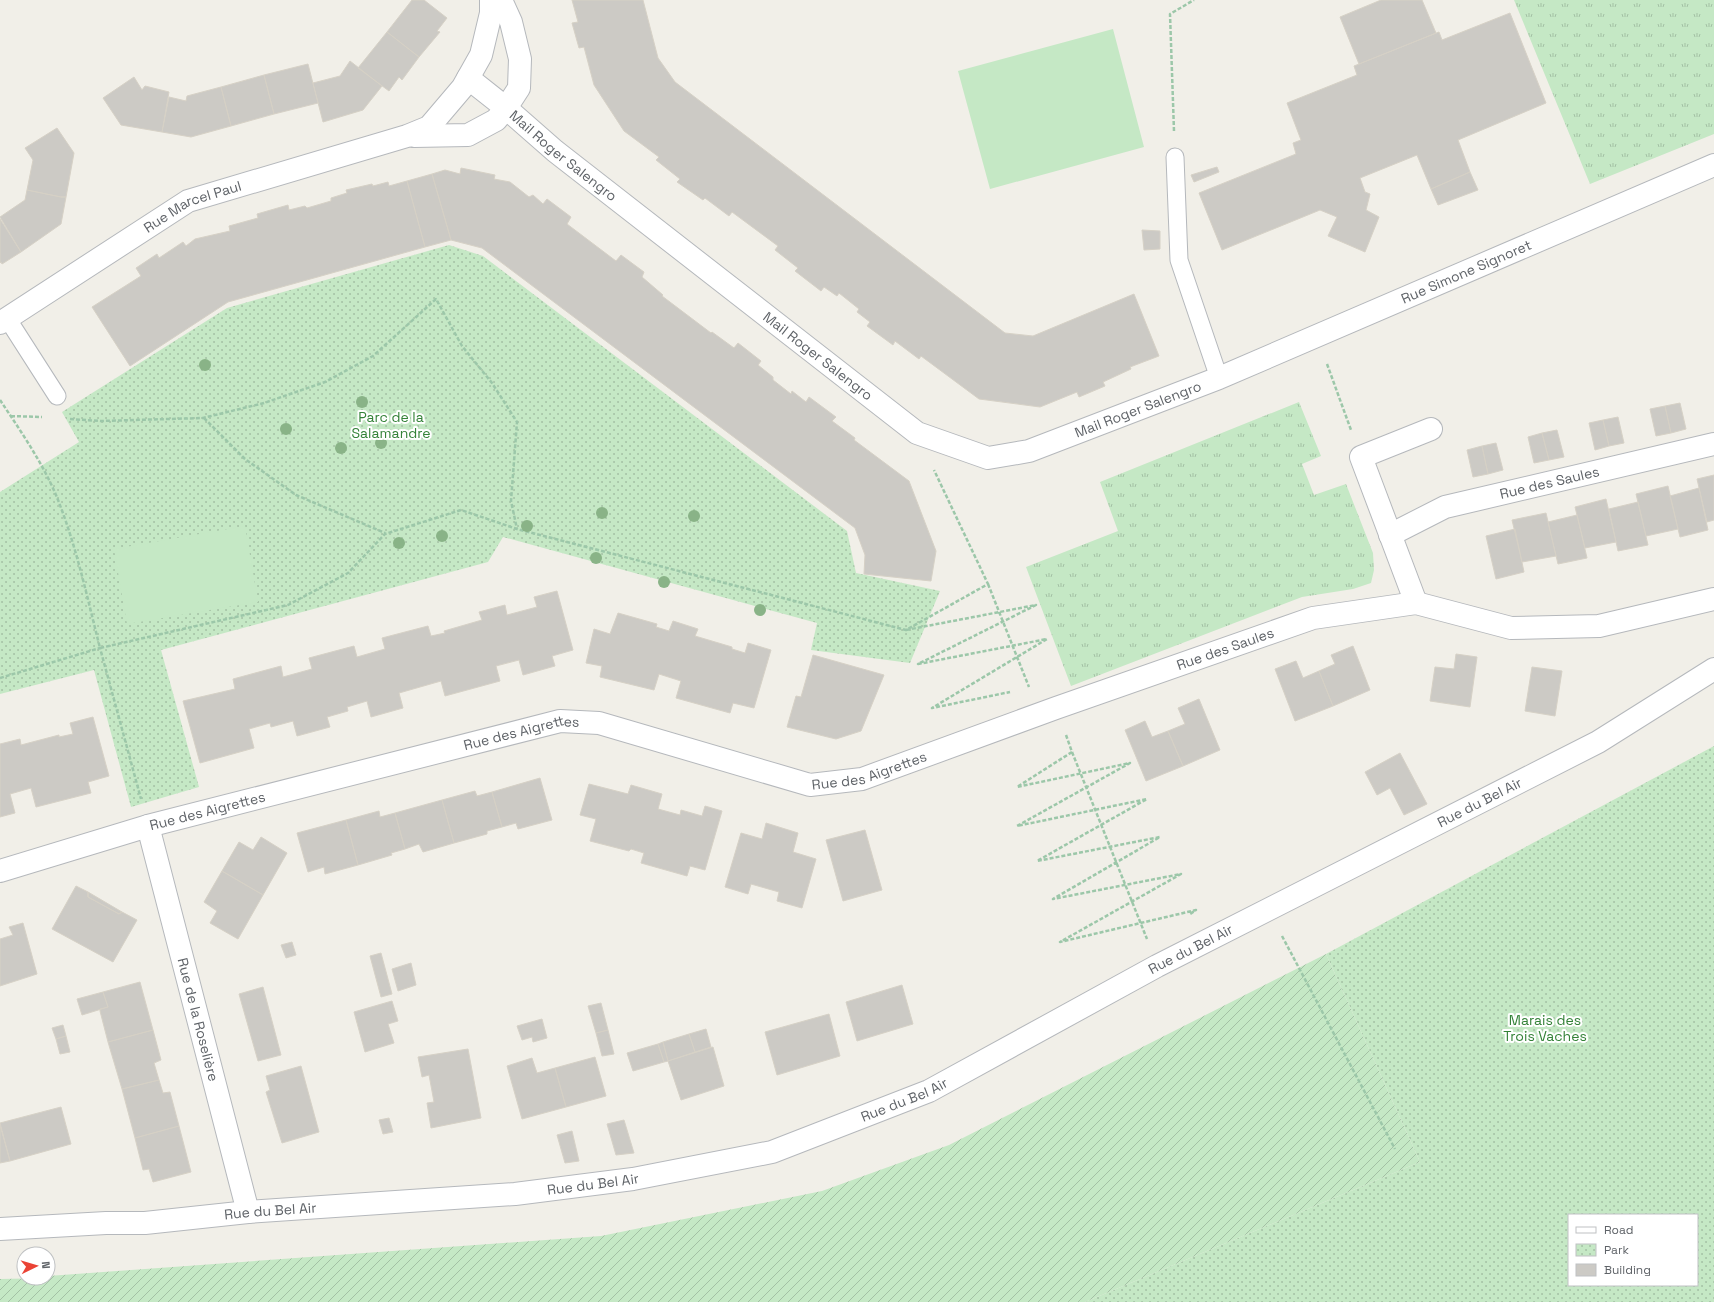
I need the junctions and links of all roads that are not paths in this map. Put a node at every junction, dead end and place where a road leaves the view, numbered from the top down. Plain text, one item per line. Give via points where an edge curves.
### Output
1 (491, 0) edge
2 (501, 0) edge
3 (468, 78) junction
4 (506, 108) junction
5 (407, 136) junction
6 (1175, 157) road end
7 (1714, 166) edge
8 (4, 321) edge
9 (1219, 378) junction
10 (57, 396) dead end
11 (1431, 429) dead end
12 (1714, 444) edge
13 (1390, 535) junction
14 (1714, 599) edge
15 (1416, 603) junction
16 (1714, 669) edge
17 (1048, 711) joint
18 (148, 826) junction
19 (0, 871) edge
20 (248, 1212) junction
21 (0, 1229) edge

1 - 3 street, Rue Marcel Paul via 491,13 482,56
2 - 4 street, Rue Marcel Paul via 511,22 520,59 519,88
3 - 4 street, Mail Roger Salengro
3 - 5 street, Rue Marcel Paul via 429,127
4 - 5 street, Rue Marcel Paul via 496,120 468,135
4 - 9 street, Mail Roger Salengro via 555,151 917,433 988,458 1029,451
5 - 8 street, Rue Marcel Paul via 188,201
6 - 9 lane via 1179,260
7 - 9 street, Rue Simone Signoret
8 - 10 lane
11 - 13 street via 1361,457
12 - 13 street, Rue des Saules via 1445,507
13 - 15 street
14 - 15 street, Rue des Saules via 1599,626 1511,628
15 - 17 street, Rue des Saules via 1313,618
16 - 20 street, Rue du Bel Air via 1598,742 1157,966 929,1091 772,1152 633,1179 515,1194
17 - 18 street, Rue des Aigrettes via 862,779 810,785 599,723 560,721
18 - 19 street, Rue des Aigrettes
18 - 20 street, Rue de la Roselière
20 - 21 street, Rue du Bel Air via 144,1223

